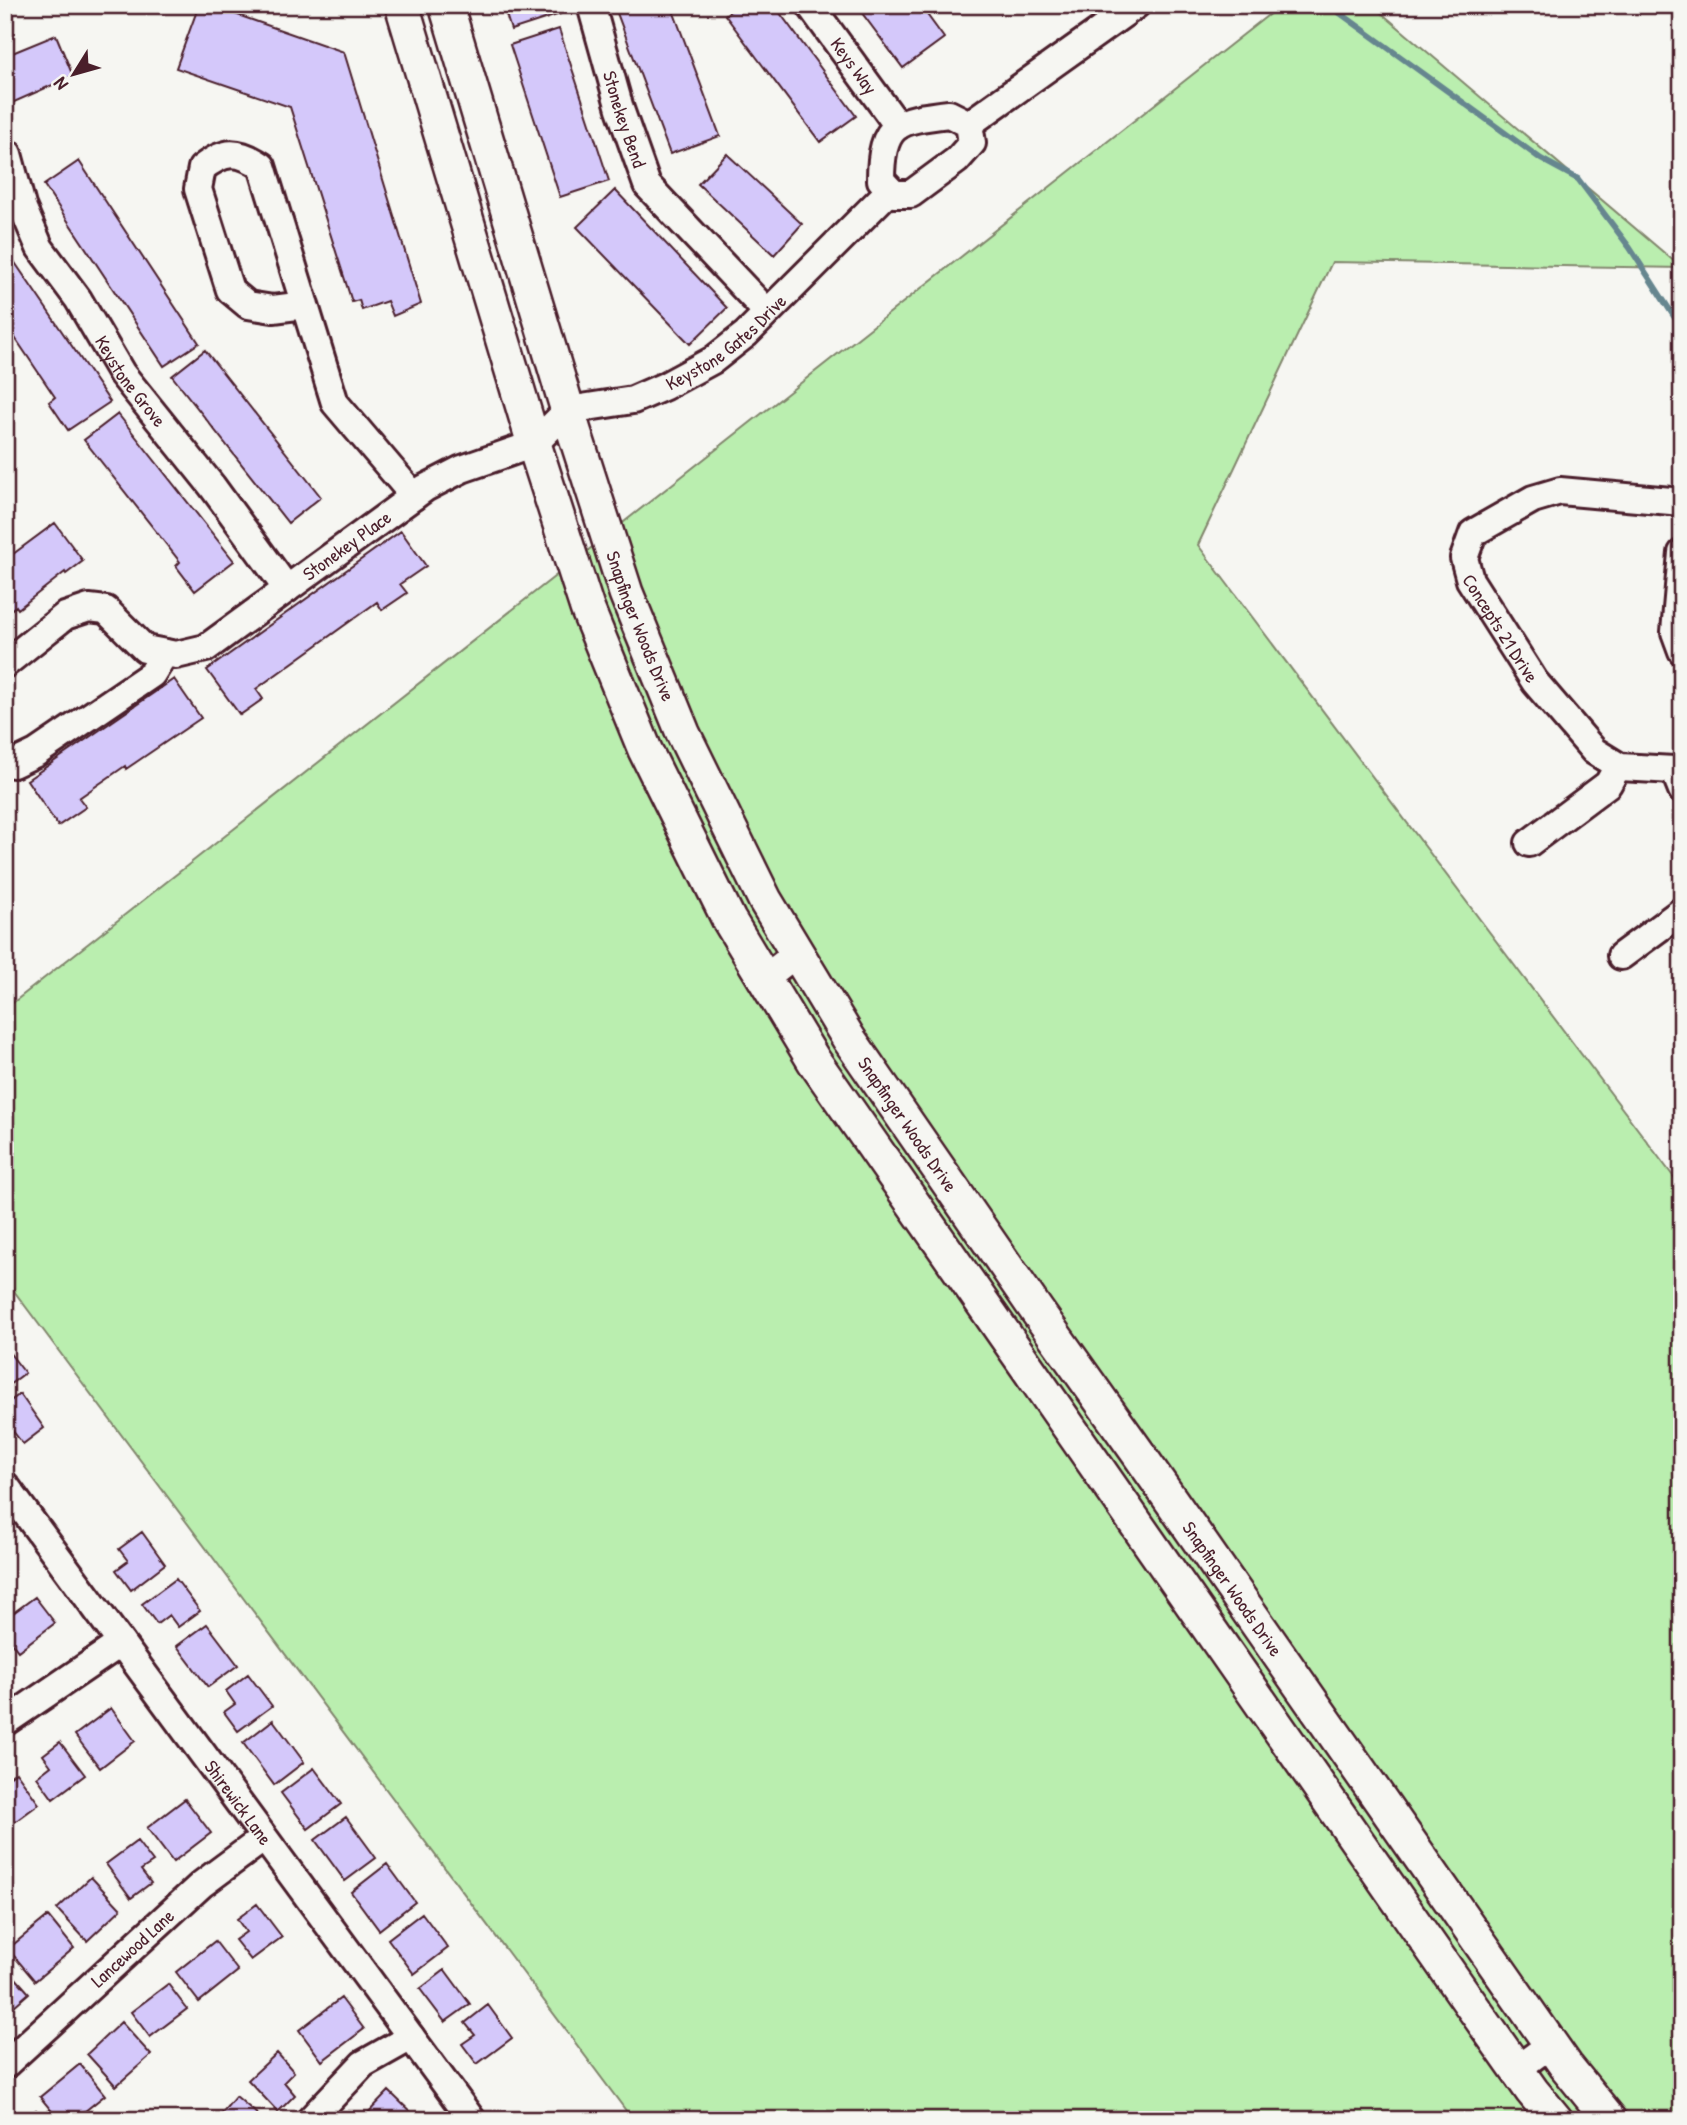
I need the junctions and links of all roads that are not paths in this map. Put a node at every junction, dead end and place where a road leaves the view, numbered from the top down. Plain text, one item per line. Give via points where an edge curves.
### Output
1 (402, 5) edge
2 (446, 5) edge
3 (591, 5) edge
4 (810, 5) edge
5 (1136, 5) edge
6 (969, 124) junction
7 (898, 126) junction
8 (6, 155) edge
9 (890, 190) junction
10 (304, 305) junction
11 (767, 312) junction
12 (568, 411) junction
13 (534, 444) junction
14 (414, 496) junction
15 (1682, 502) edge
16 (1682, 552) edge
17 (287, 589) junction
18 (1682, 651) edge
19 (165, 653) junction
20 (5, 664) edge
21 (5, 760) edge
22 (1618, 766) junction
23 (1679, 774) edge
24 (1529, 843) dead end
25 (1682, 911) edge
26 (797, 953) junction
27 (1621, 956) dead end
28 (764, 979) junction
29 (5, 1485) edge
30 (121, 1643) junction
31 (5, 1722) edge
32 (264, 1838) junction
33 (411, 2037) junction
34 (1551, 2044) junction
35 (5, 2065) edge
36 (1517, 2069) junction
37 (310, 2120) edge
38 (472, 2120) edge
39 (1556, 2120) edge
40 (1610, 2120) edge

1 - 13 main road
2 - 12 main road, Snapfinger Woods Drive
3 - 11 street, Stonekey Bend via 647,185
4 - 7 street, Keys Way
5 - 6 street
6 - 7 street via 950,114 911,118
6 - 9 street via 972,143 957,160 911,194
7 - 9 street via 891,131 881,158 881,180
8 - 17 street, Keystone Grove via 40,248 78,299 122,374
9 - 11 street, Keystone Gates Drive
10 - 10 street via 262,166 245,155 218,155 202,168 198,189 230,290 248,305 273,309
10 - 14 street via 335,403
11 - 12 street, Keystone Gates Drive via 713,360 665,386 634,400
12 - 13 street
12 - 26 main road, Snapfinger Woods Drive via 626,593 683,733 765,900
13 - 14 street, Stonekey Place via 462,468
13 - 28 main road via 587,608 645,750 729,920
14 - 17 street, Stonekey Place
15 - 22 street, Concepts 21 Drive via 1560,491 1532,499 1474,533 1464,558 1470,580 1535,682 1594,751
16 - 18 street via 1675,632
17 - 19 street, Stonekey Place via 206,648
19 - 20 street via 145,649 106,610 89,608 65,616
19 - 21 street via 152,674 36,752 13,764
22 - 23 street
22 - 24 street via 1608,784
25 - 27 street
26 - 28 street
26 - 34 main road, Snapfinger Woods Drive via 849,1038 1037,1311
28 - 36 main road via 814,1061 995,1324
29 - 30 street, Shirewick Lane
30 - 31 street
30 - 32 street, Shirewick Lane
32 - 33 street, Shirewick Lane
32 - 35 street, Lancewood Lane via 202,1884
33 - 37 street via 363,2064
33 - 38 street, Shirewick Lane
34 - 36 street
34 - 40 main road, Snapfinger Woods Drive
36 - 39 main road

